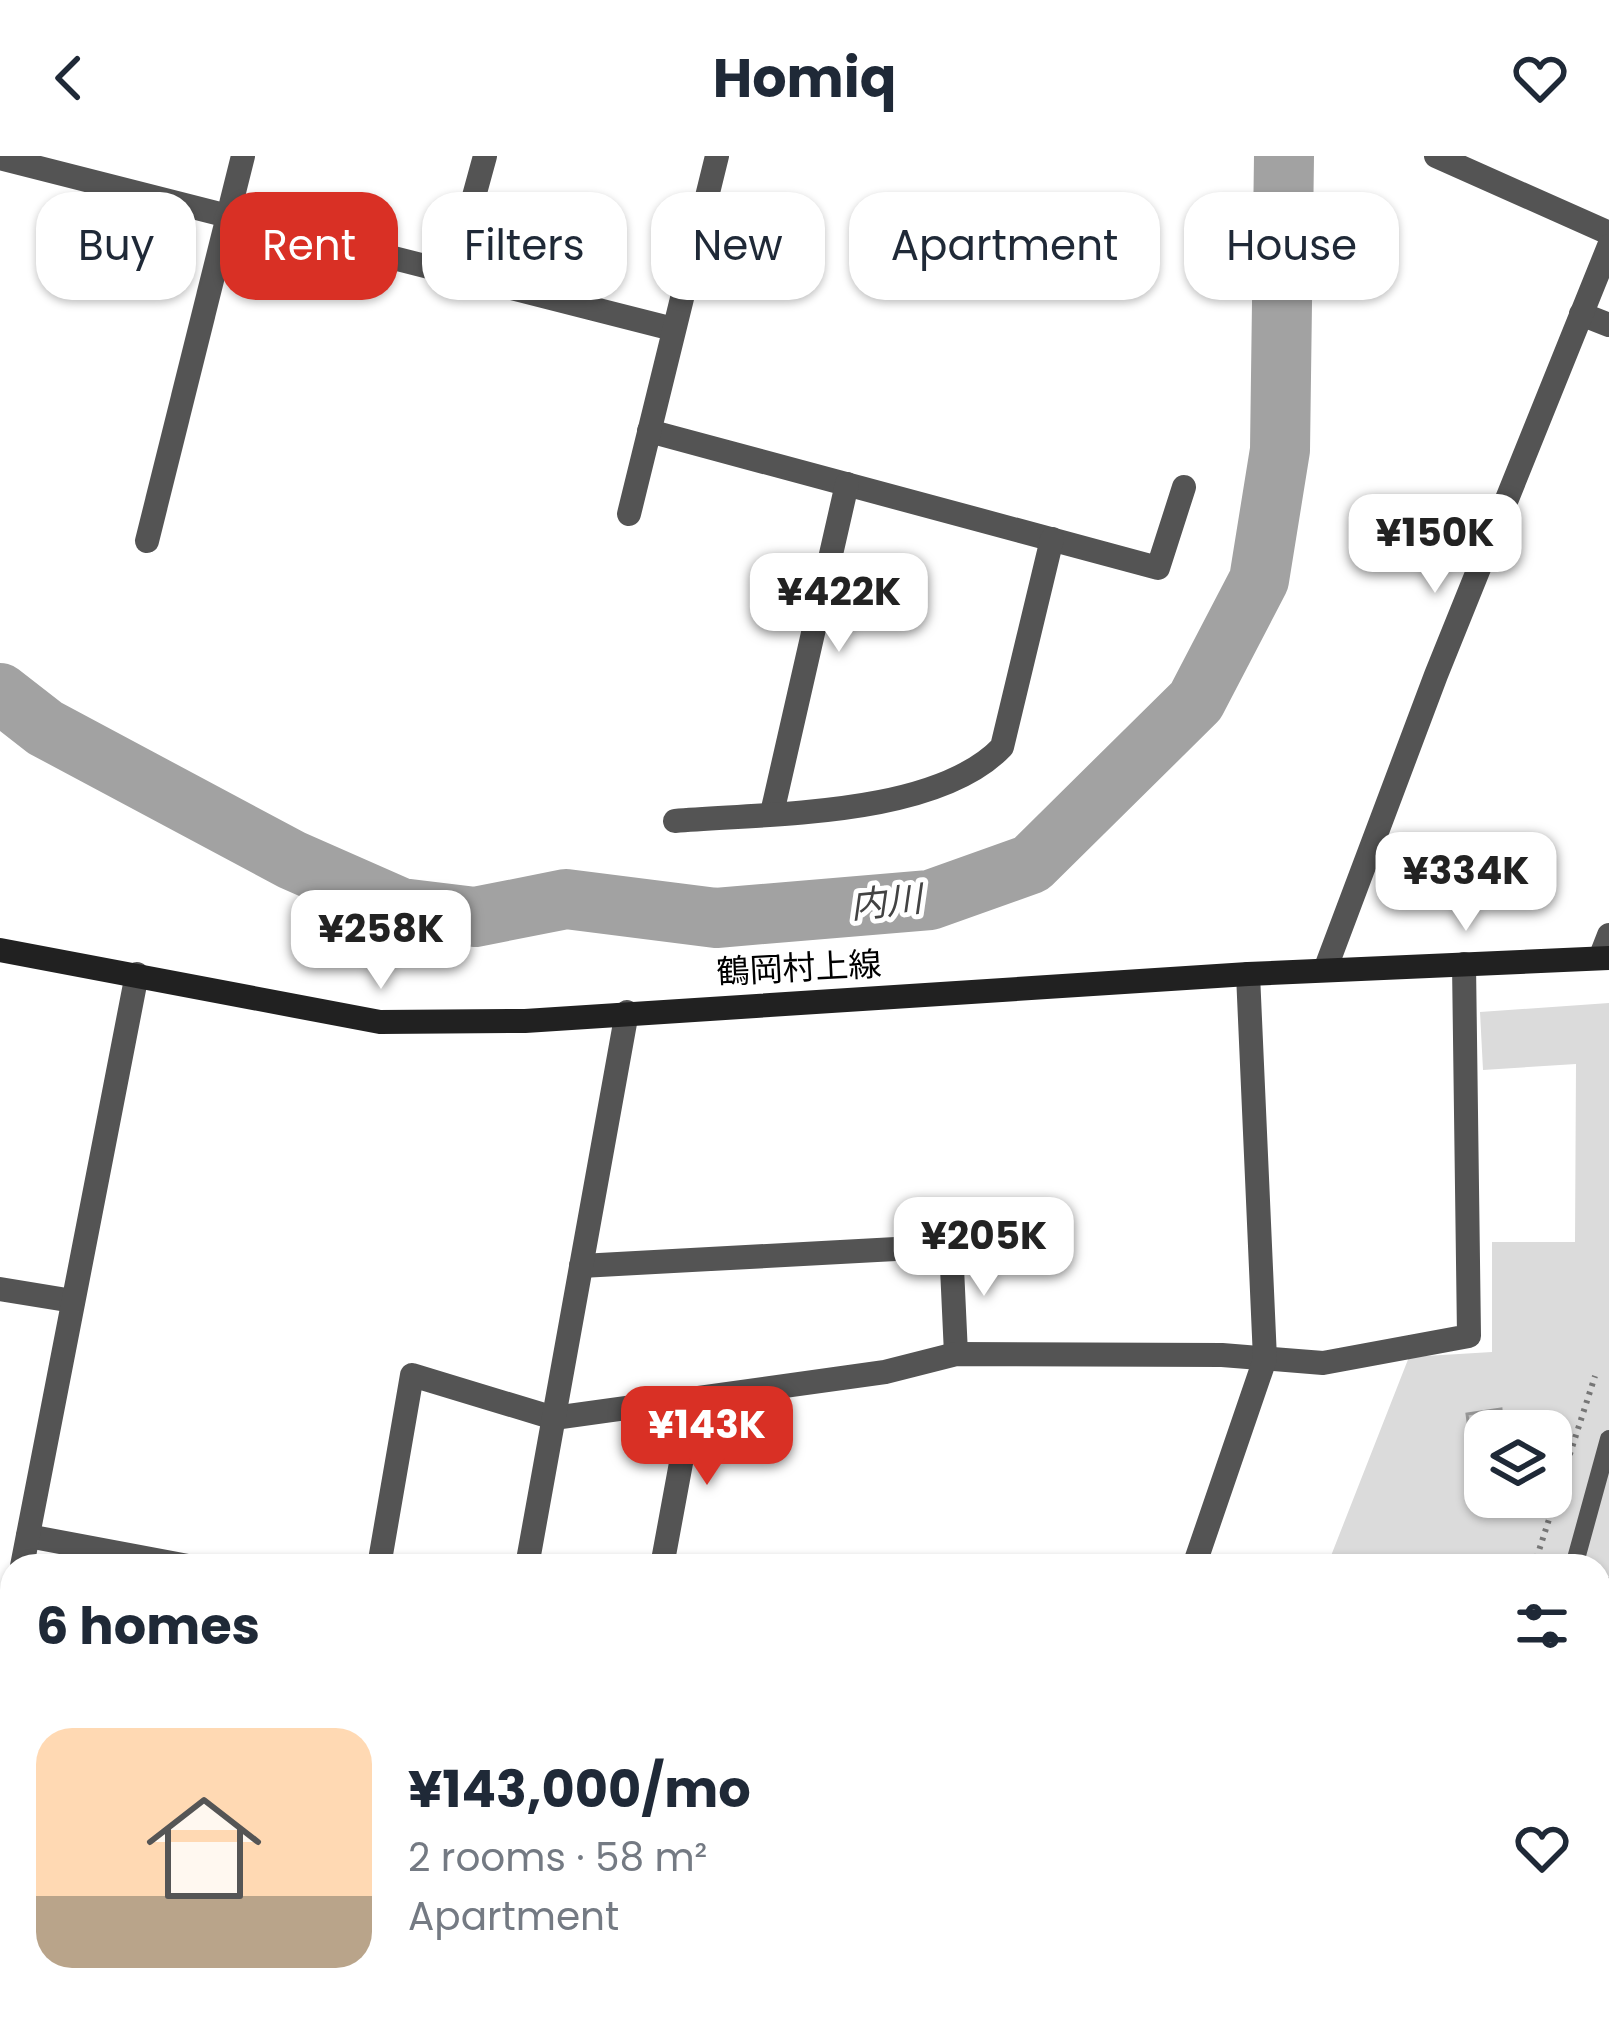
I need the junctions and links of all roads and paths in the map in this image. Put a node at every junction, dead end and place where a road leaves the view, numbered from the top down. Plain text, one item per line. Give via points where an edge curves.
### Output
1 (242, 156) edge
2 (485, 156) edge
3 (717, 156) edge
4 (1436, 156) edge
5 (0, 158) edge
6 (234, 192) edge
7 (475, 192) edge
8 (220, 214) edge
9 (1609, 233) edge
10 (1609, 246) edge
11 (220, 248) edge
12 (559, 300) edge
13 (1582, 314) junction
14 (1609, 325) edge
15 (673, 329) junction
16 (649, 431) junction
17 (847, 484) junction
18 (1184, 487) dead end
19 (629, 514) dead end
20 (1052, 539) junction
21 (147, 541) dead end
22 (772, 813) junction
23 (675, 821) dead end
24 (0, 950) edge
25 (1606, 950) edge
26 (1464, 964) junction
27 (1325, 970) junction
28 (137, 974) junction
29 (1248, 974) junction
30 (627, 1012) junction
31 (581, 1266) junction
32 (0, 1288) edge
33 (74, 1301) junction
34 (956, 1354) junction
35 (1265, 1359) junction
36 (1595, 1376) dead end
37 (694, 1398) junction
38 (554, 1418) junction
39 (1609, 1439) edge
40 (28, 1536) junction
41 (24, 1554) edge
42 (124, 1554) edge
43 (381, 1554) edge
44 (529, 1554) edge
45 (664, 1554) edge
46 (1198, 1554) edge
47 (1538, 1554) edge
48 (1577, 1554) edge

1 - 6 street
2 - 7 street
3 - 15 street
4 - 9 street
5 - 8 street
10 - 13 street
11 - 21 street
12 - 15 street
13 - 14 street
13 - 27 street
15 - 16 street
16 - 17 street
16 - 19 street
17 - 20 street
17 - 22 street
18 - 20 street via 1158,568
20 - 22 street via 1002,747 980,770 930,789
22 - 23 street
24 - 28 main road, 鶴岡村上線
25 - 26 main road, 鶴岡村上線
26 - 27 main road, 鶴岡村上線
26 - 35 street via 1468,1336 1323,1363
27 - 29 main road, 鶴岡村上線
28 - 30 main road, 鶴岡村上線 via 380,1022
28 - 33 street
29 - 30 main road, 鶴岡村上線
29 - 35 street
30 - 31 street
31 - 34 street via 951,1246
31 - 38 street
32 - 33 street
33 - 40 street
34 - 35 street
34 - 37 street
35 - 46 street
36 - 47 path
37 - 38 street
37 - 45 street
38 - 43 street via 412,1375
38 - 44 street
39 - 48 lane
40 - 41 street
40 - 42 street

